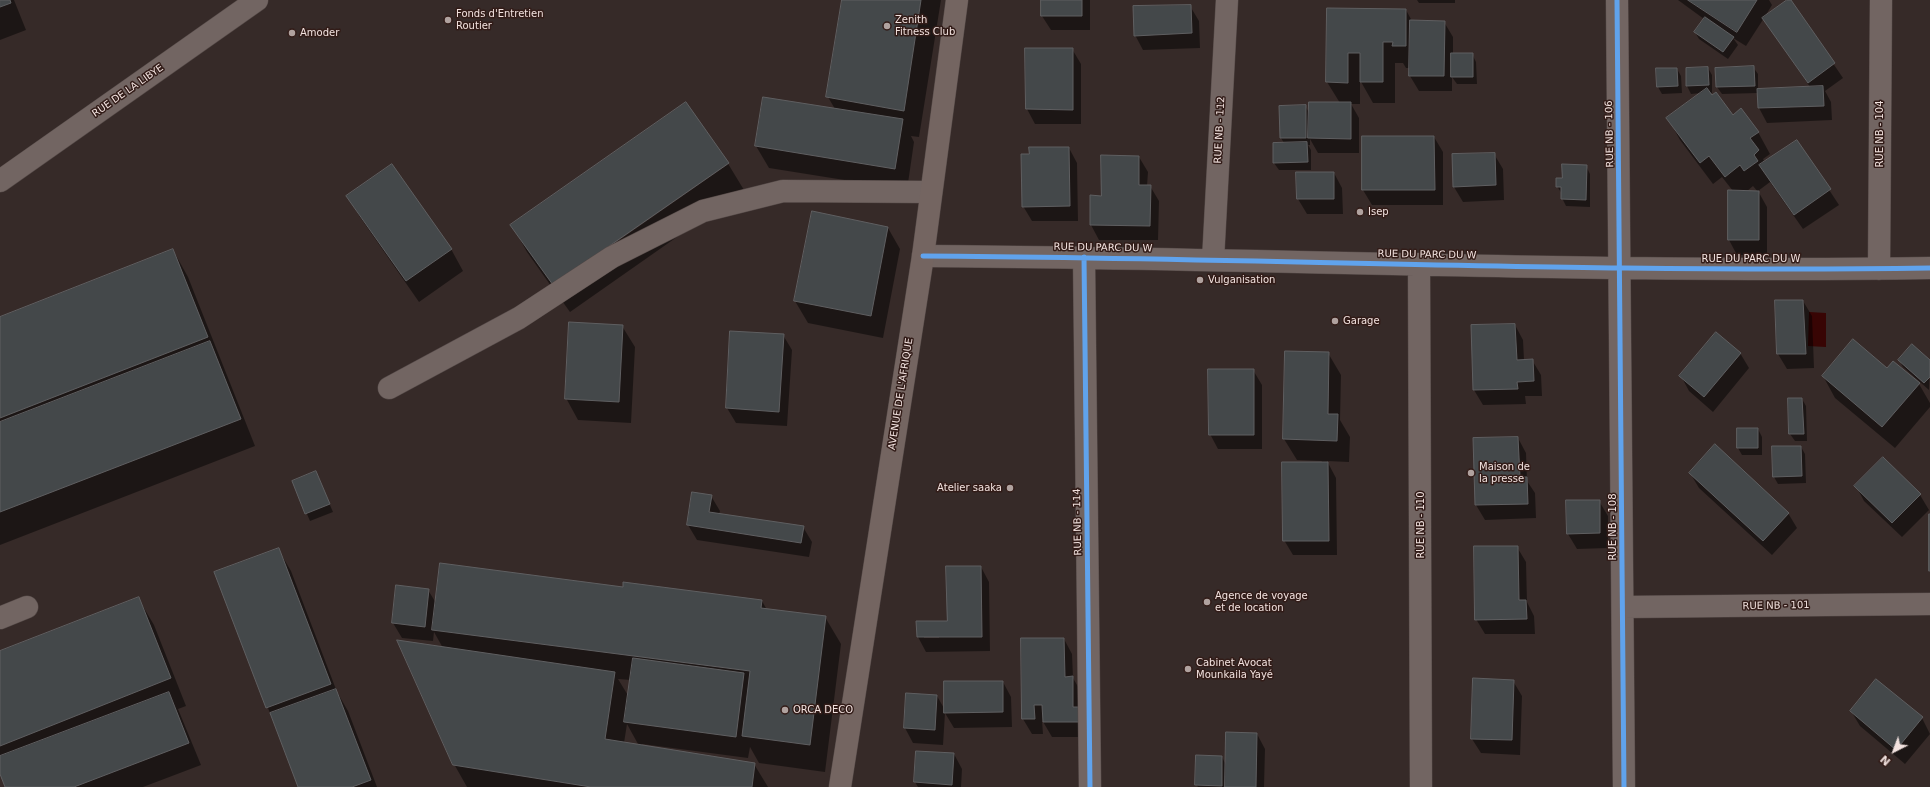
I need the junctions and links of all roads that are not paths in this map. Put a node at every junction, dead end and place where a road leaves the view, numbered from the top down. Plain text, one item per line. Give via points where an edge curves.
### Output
1 (257, 0) edge
2 (957, 0) edge
3 (1227, 0) edge
4 (1617, 0) edge
5 (1881, 0) edge
6 (0, 181) edge
7 (931, 192) junction
8 (923, 256) junction
9 (1084, 257) junction
10 (1213, 260) junction
11 (1419, 264) junction
12 (1620, 267) junction
13 (1930, 268) edge
14 (1879, 269) junction
15 (388, 388) dead end
16 (1930, 604) edge
17 (27, 607) dead end
18 (1623, 607) junction
19 (0, 618) edge
20 (840, 787) edge
21 (1090, 787) edge
22 (1421, 787) edge
23 (1624, 787) edge

1 - 6 street, RUE DE LA LIBYE
2 - 7 main road, AVENUE DE L'AFRIQUE
3 - 10 street, RUE NB - 112
4 - 12 street, RUE NB - 106
5 - 14 street, RUE NB - 104
7 - 8 main road, AVENUE DE L'AFRIQUE
7 - 15 street via 783,191 703,211 612,258 519,318
8 - 9 street, RUE DU PARC DU W
8 - 20 main road, AVENUE DE L'AFRIQUE
9 - 10 street, RUE DU PARC DU W
9 - 21 street, RUE NB - 114
10 - 11 street, RUE DU PARC DU W
11 - 12 street, RUE DU PARC DU W
11 - 22 street, RUE NB - 110
12 - 14 street, RUE DU PARC DU W
12 - 18 street, RUE NB - 108
13 - 14 street, RUE DU PARC DU W
16 - 18 street, RUE NB - 101
17 - 19 street
18 - 23 street, RUE NB - 108

